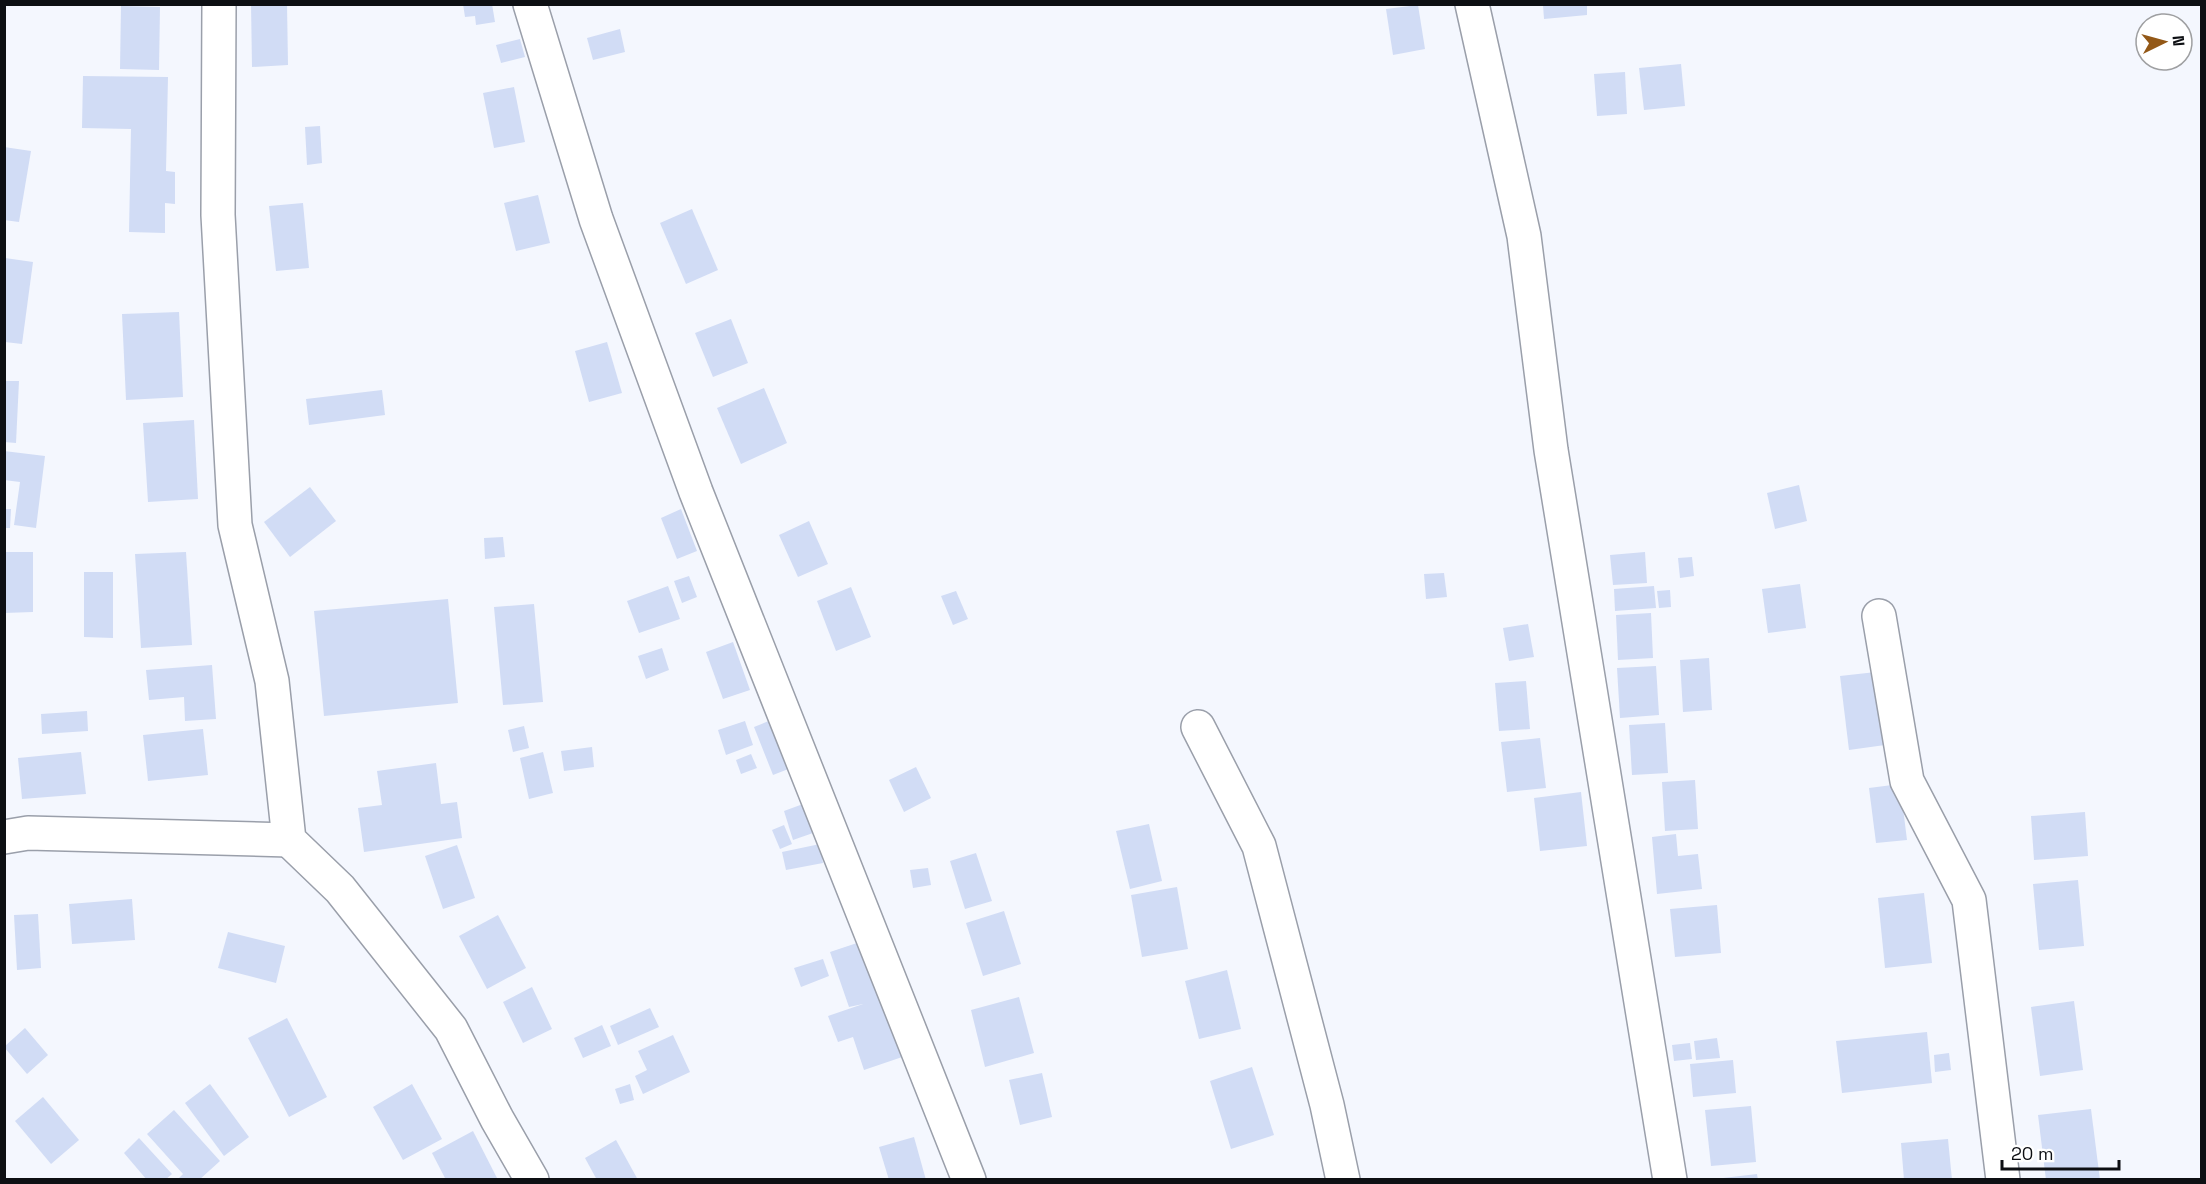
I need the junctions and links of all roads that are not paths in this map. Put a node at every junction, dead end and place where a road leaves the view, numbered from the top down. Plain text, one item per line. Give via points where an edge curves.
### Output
1 (219, 4) edge
2 (530, 4) edge
3 (1472, 4) edge
4 (1879, 616) dead end
5 (1198, 727) dead end
6 (4, 837) edge
7 (289, 840) junction
8 (532, 1179) edge
9 (969, 1179) edge
10 (1343, 1179) edge
11 (1670, 1179) edge
12 (2003, 1179) edge

1 - 7 street via 218,215 235,525 272,681
2 - 9 street via 596,219 696,492
3 - 11 street via 1524,236 1551,450
4 - 12 street via 1907,782 1969,900
5 - 10 street via 1259,846
6 - 7 street via 28,833
7 - 8 street via 340,889 451,1029

